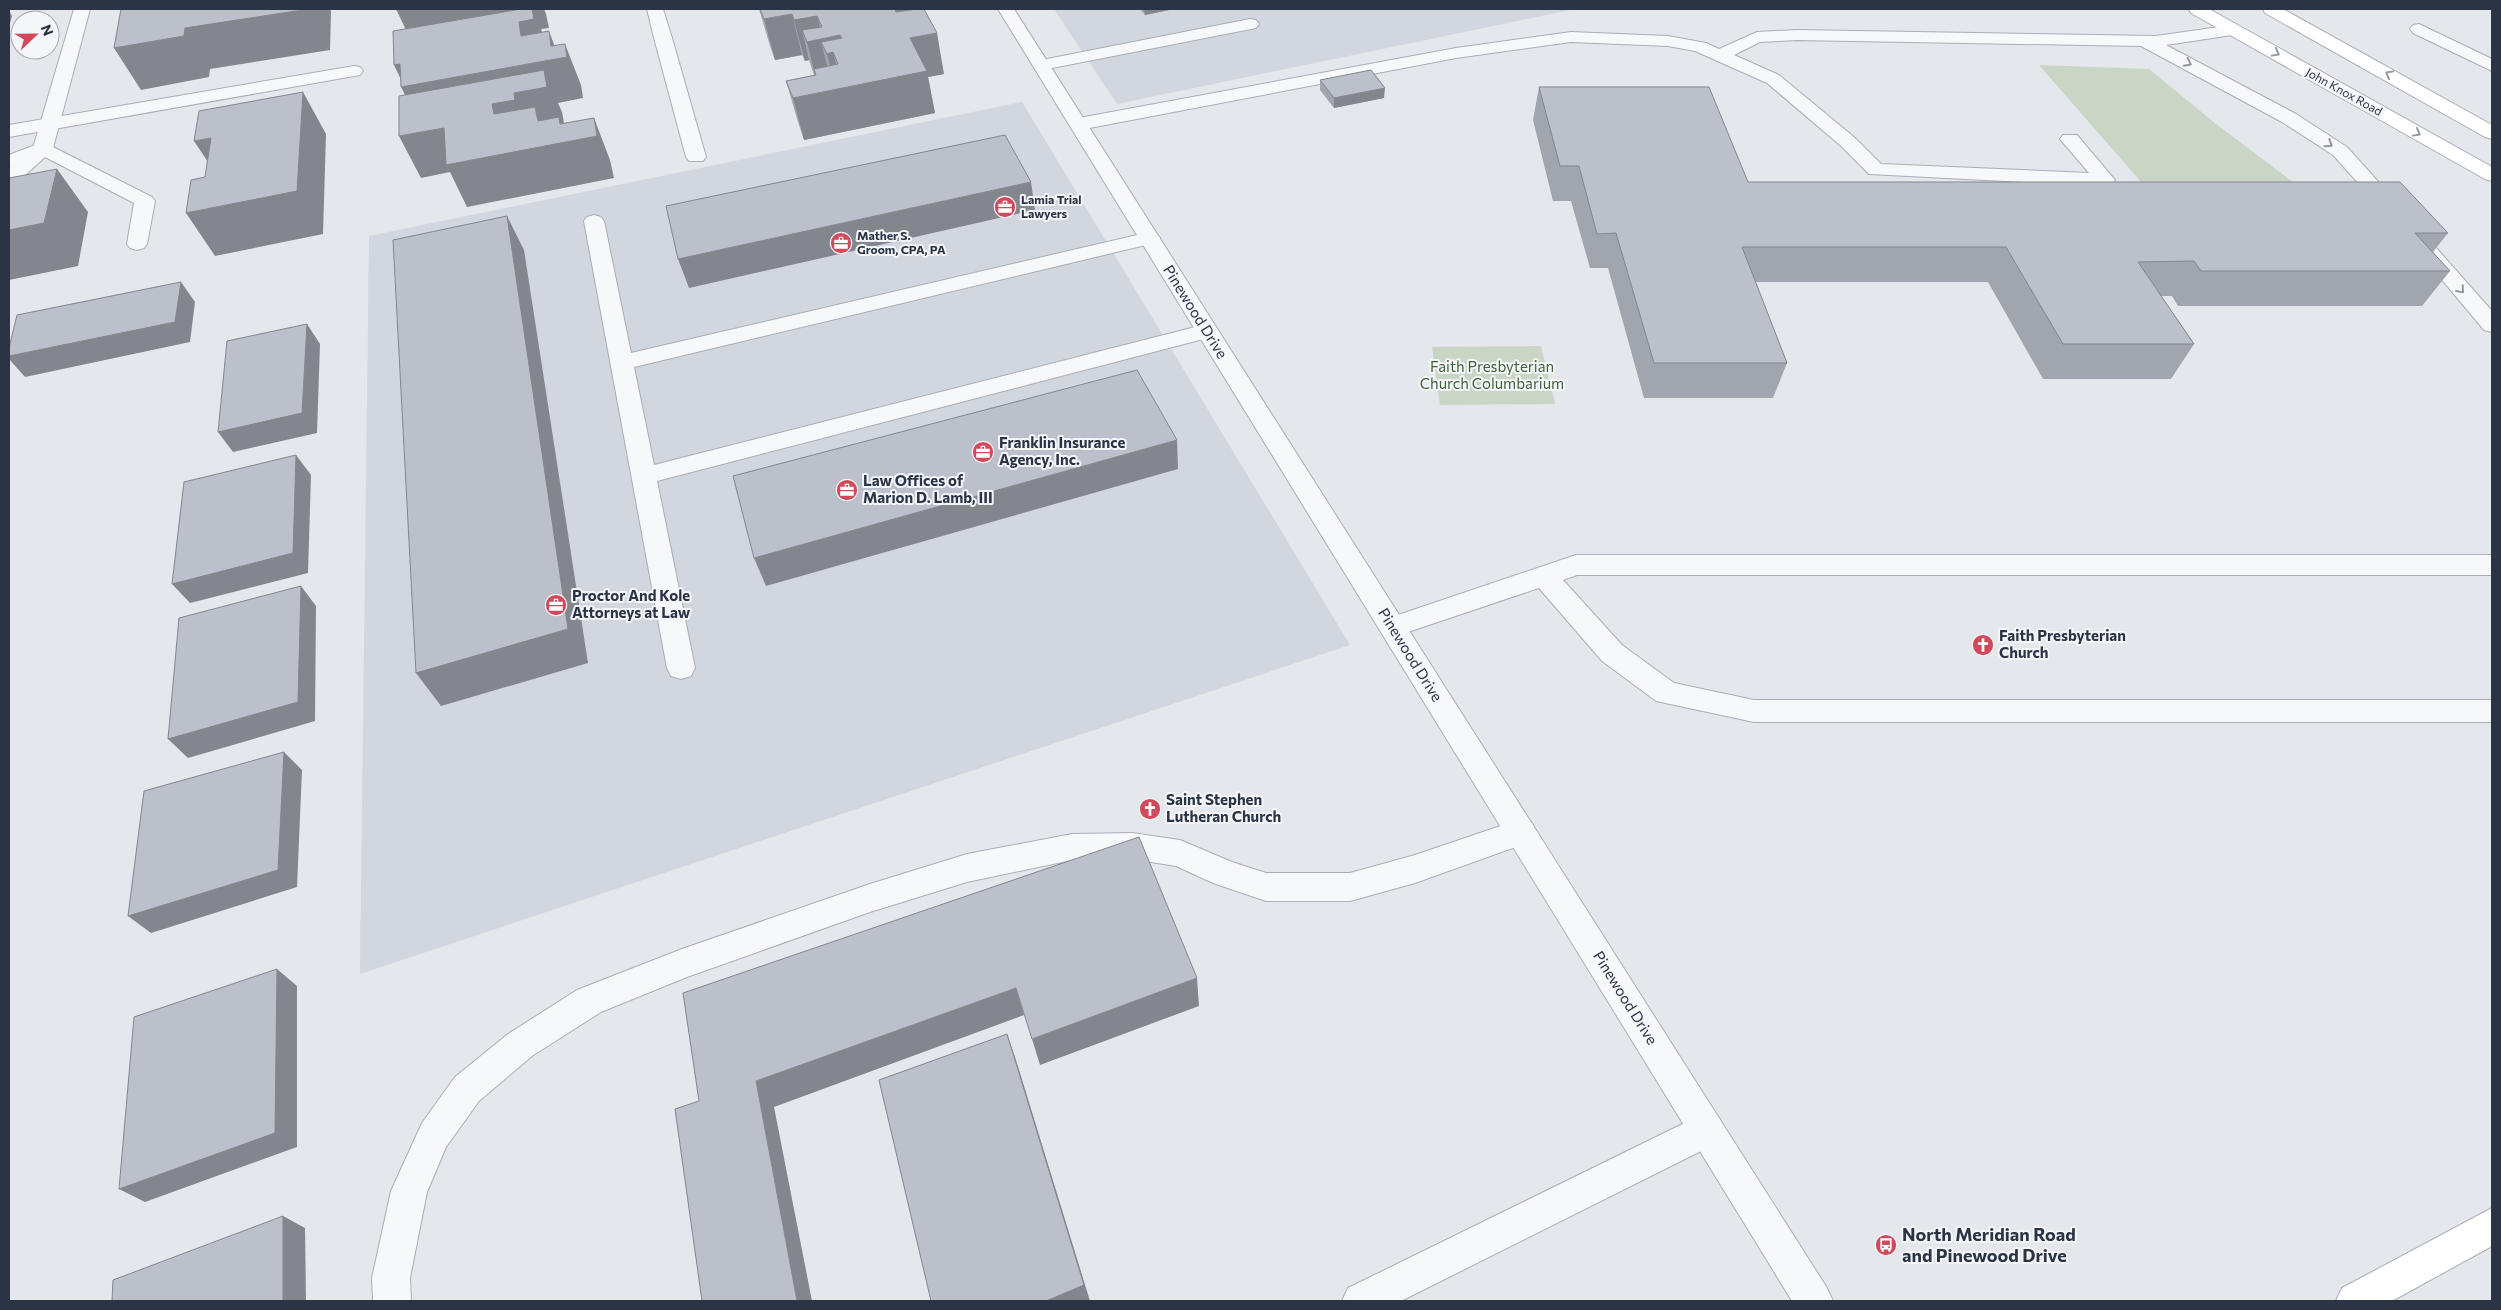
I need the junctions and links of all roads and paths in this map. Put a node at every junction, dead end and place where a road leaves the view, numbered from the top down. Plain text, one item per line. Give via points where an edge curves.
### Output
1 (82, 9) edge
2 (655, 9) edge
3 (1006, 9) edge
4 (2196, 9) edge
5 (2271, 9) edge
6 (2290, 19) junction
7 (1250, 24) dead end
8 (2419, 29) dead end
9 (2233, 30) junction
10 (2145, 41) junction
11 (1719, 56) junction
12 (1042, 64) junction
13 (2492, 66) edge
14 (354, 71) dead end
15 (50, 124) junction
16 (1079, 124) junction
17 (9, 131) edge
18 (2492, 133) edge
19 (2070, 139) dead end
20 (43, 148) junction
21 (696, 157) dead end
22 (9, 162) edge
23 (2492, 175) edge
24 (9, 191) edge
25 (594, 221) dead end
26 (1150, 238) junction
27 (138, 244) dead end
28 (2492, 325) edge
29 (1208, 331) junction
30 (622, 362) junction
31 (644, 476) junction
32 (2492, 565) edge
33 (1544, 576) junction
34 (1392, 627) junction
35 (681, 668) dead end
36 (2492, 711) edge
37 (1521, 832) junction
38 (1707, 1130) junction
39 (2492, 1226) edge
40 (392, 1301) edge
41 (1361, 1301) edge
42 (1814, 1301) edge
43 (2354, 1301) edge

1 - 15 street
2 - 21 street
3 - 12 street, Pinewood Drive
4 - 9 main road, John Knox Road
5 - 6 main road
6 - 9 main road
18 -> 6 main road
7 - 12 street
8 - 13 street
9 - 10 street
9 -> 23 main road, John Knox Road
10 - 11 street via 1797,35 1757,37
10 -> 28 street via 2289,118 2340,151
11 - 16 street via 1700,47 1668,41 1571,37 1456,54
11 - 19 street via 1773,79 1876,170 2105,180
12 - 16 street, Pinewood Drive
14 - 15 street
15 - 17 street
15 - 20 street
16 - 26 street, Pinewood Drive
20 - 22 street
20 - 24 street via 12,177
20 - 27 street via 145,201
25 - 30 street
26 - 29 street, Pinewood Drive
26 - 30 street
29 - 31 street
29 - 34 street, Pinewood Drive
30 - 31 street
31 - 35 street
32 - 33 street via 1576,565
33 - 34 street
33 - 36 street via 1612,653 1666,693 1754,711
34 - 37 street, Pinewood Drive
37 - 38 street, Pinewood Drive
37 - 40 street via 1415,869 1350,887 1266,887 1180,853 1132,846 1072,847 967,868 870,898 682,964 589,1001 520,1045 467,1089 434,1135 409,1191 391,1278
38 - 41 street
38 - 42 street, Pinewood Drive
39 - 43 main road

